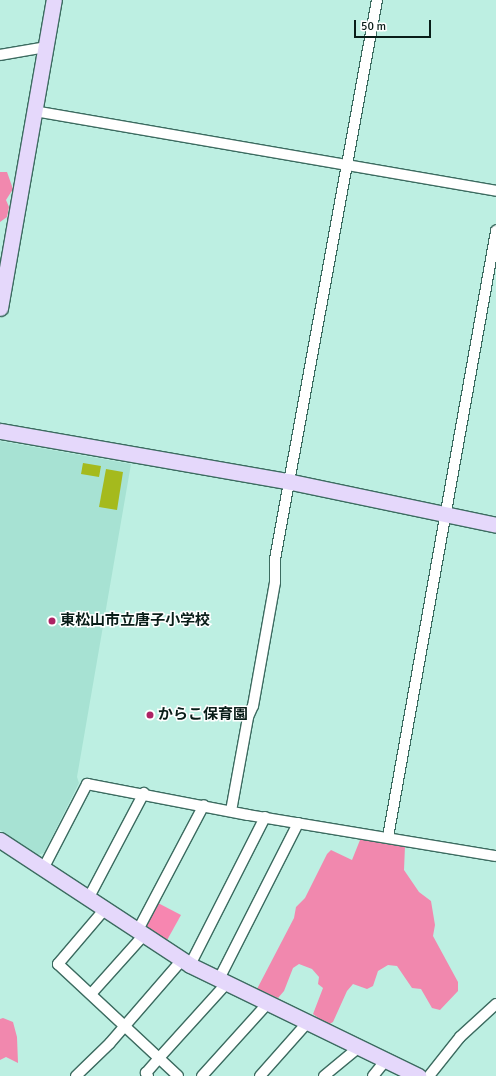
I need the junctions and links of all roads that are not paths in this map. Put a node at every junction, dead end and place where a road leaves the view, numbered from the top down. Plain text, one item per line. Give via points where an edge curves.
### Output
1 (54, 0) edge
2 (377, 0) edge
3 (46, 47) junction
4 (0, 54) edge
5 (34, 111) junction
6 (347, 165) junction
7 (496, 191) edge
8 (496, 231) edge
9 (0, 308) edge
10 (0, 431) edge
11 (291, 482) junction
12 (446, 513) junction
13 (496, 525) edge
14 (144, 794) junction
15 (204, 805) junction
16 (230, 811) junction
17 (265, 818) junction
18 (298, 823) junction
19 (388, 837) junction
20 (0, 840) edge
21 (496, 856) edge
22 (43, 869) junction
23 (88, 899) junction
24 (104, 910) junction
25 (141, 932) junction
26 (186, 962) junction
27 (223, 981) junction
28 (91, 994) junction
29 (268, 1003) junction
30 (496, 1004) edge
31 (308, 1022) junction
32 (125, 1026) junction
33 (359, 1047) junction
34 (159, 1058) junction
35 (386, 1060) junction
36 (76, 1076) edge
37 (148, 1076) edge
38 (178, 1076) edge
39 (202, 1076) edge
40 (260, 1076) edge
41 (324, 1076) edge
42 (373, 1076) edge
43 (419, 1076) edge
44 (429, 1076) edge

1 - 3 street
2 - 6 street
3 - 4 street
3 - 5 street
5 - 6 street
5 - 9 street
6 - 7 street
6 - 11 street
8 - 12 street
10 - 11 street
11 - 12 street
11 - 16 street via 275,559 275,582 254,706 248,717
12 - 13 street
12 - 19 street
14 - 15 street
14 - 22 street via 87,784
14 - 23 street
15 - 16 street
15 - 25 street
16 - 17 street
17 - 18 street
17 - 26 street
18 - 19 street
18 - 27 street
19 - 21 street
20 - 22 street
22 - 23 street
23 - 24 street
24 - 25 street
24 - 28 street via 58,964
25 - 26 street
25 - 28 street
26 - 27 street
26 - 32 street
27 - 29 street
27 - 34 street
28 - 32 street
29 - 31 street
29 - 39 street
30 - 44 street via 460,1037
31 - 33 street
31 - 40 street
32 - 34 street
32 - 36 street
33 - 35 street
33 - 41 street
34 - 37 street via 146,1073
34 - 38 street
35 - 42 street
35 - 43 street

